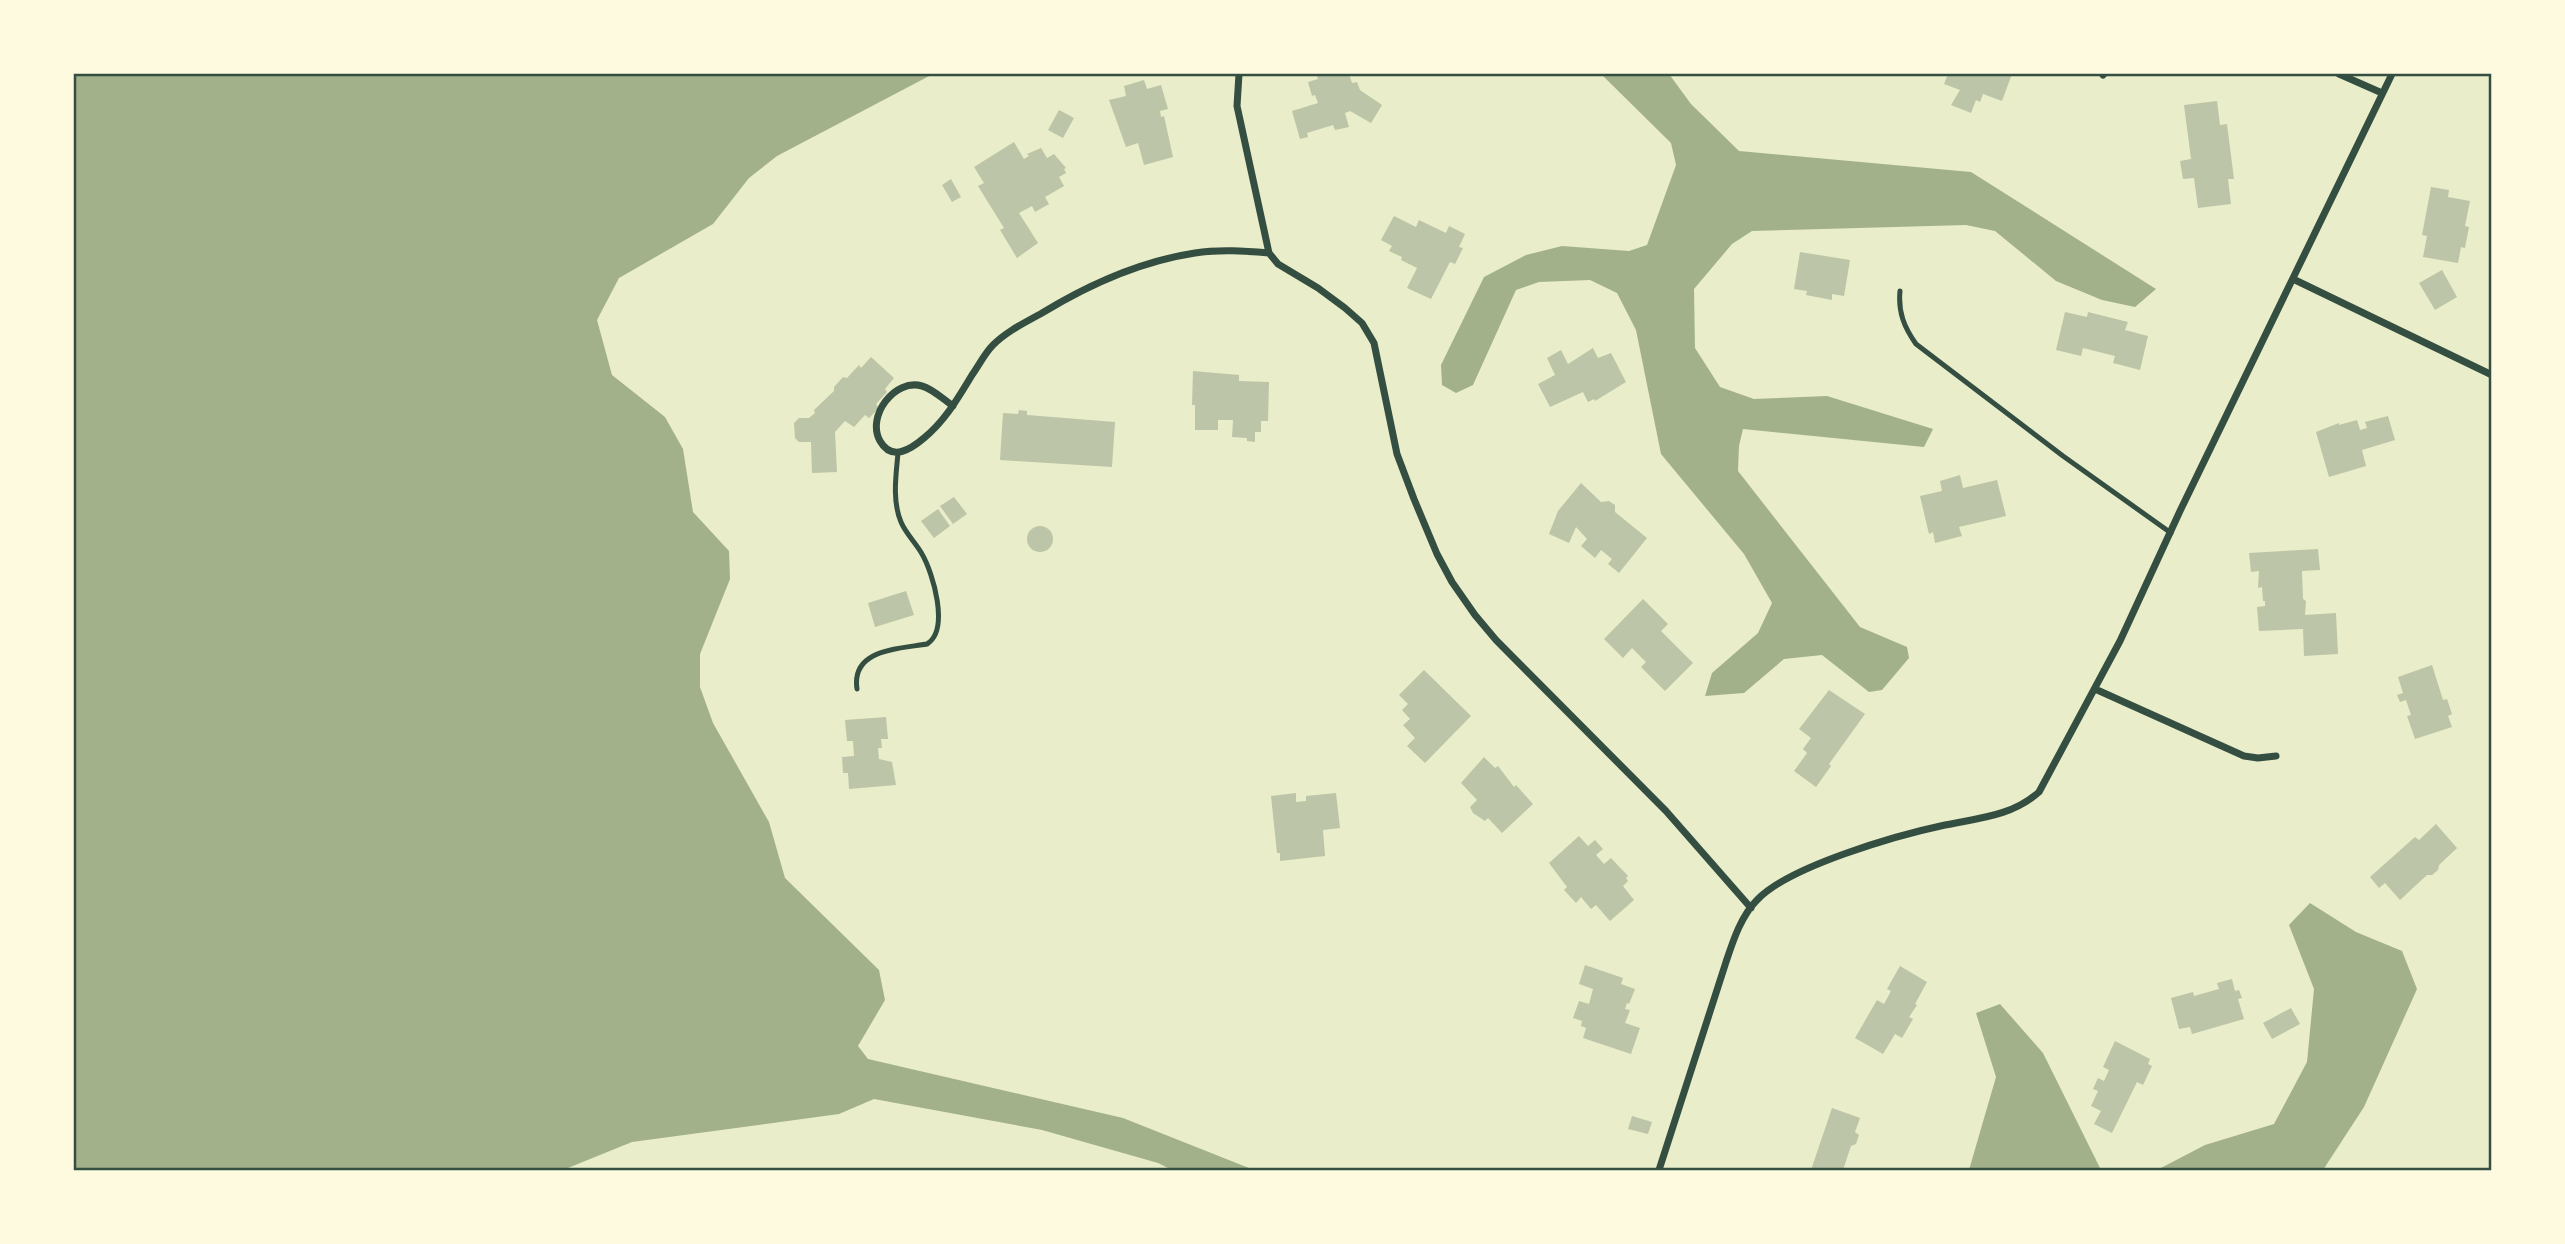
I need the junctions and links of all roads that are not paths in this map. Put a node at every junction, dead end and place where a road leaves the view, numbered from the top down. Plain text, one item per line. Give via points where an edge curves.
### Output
1 (1239, 74) edge
2 (2339, 74) edge
3 (2392, 74) edge
4 (2382, 93) junction
5 (1269, 253) junction
6 (2293, 279) junction
7 (1900, 291) dead end
8 (2491, 375) edge
9 (953, 406) junction
10 (898, 453) junction
11 (2171, 533) junction
12 (2095, 689) junction
13 (857, 690) dead end
14 (2276, 756) dead end
15 (1751, 908) junction
16 (1660, 1171) edge

1 - 5 street via 1237,106
2 - 4 street
3 - 4 street
4 - 6 street
5 - 9 street via 1196,252 1110,278 993,345
5 - 15 street via 1278,264 1345,308 1374,342 1397,454 1437,554 1475,615 1666,811
6 - 8 street
6 - 11 street
7 - 11 lane via 1900,316 1916,344
9 - 10 street via 933,430 909,450
9 - 10 street via 923,386 895,391 879,415 877,433 880,443
10 - 13 lane via 897,509 933,580 937,632 927,644 876,653 864,661
11 - 12 street
12 - 14 street via 2244,756
12 - 15 street via 2039,792 2025,804 1890,840 1798,872
15 - 16 street via 1726,962

